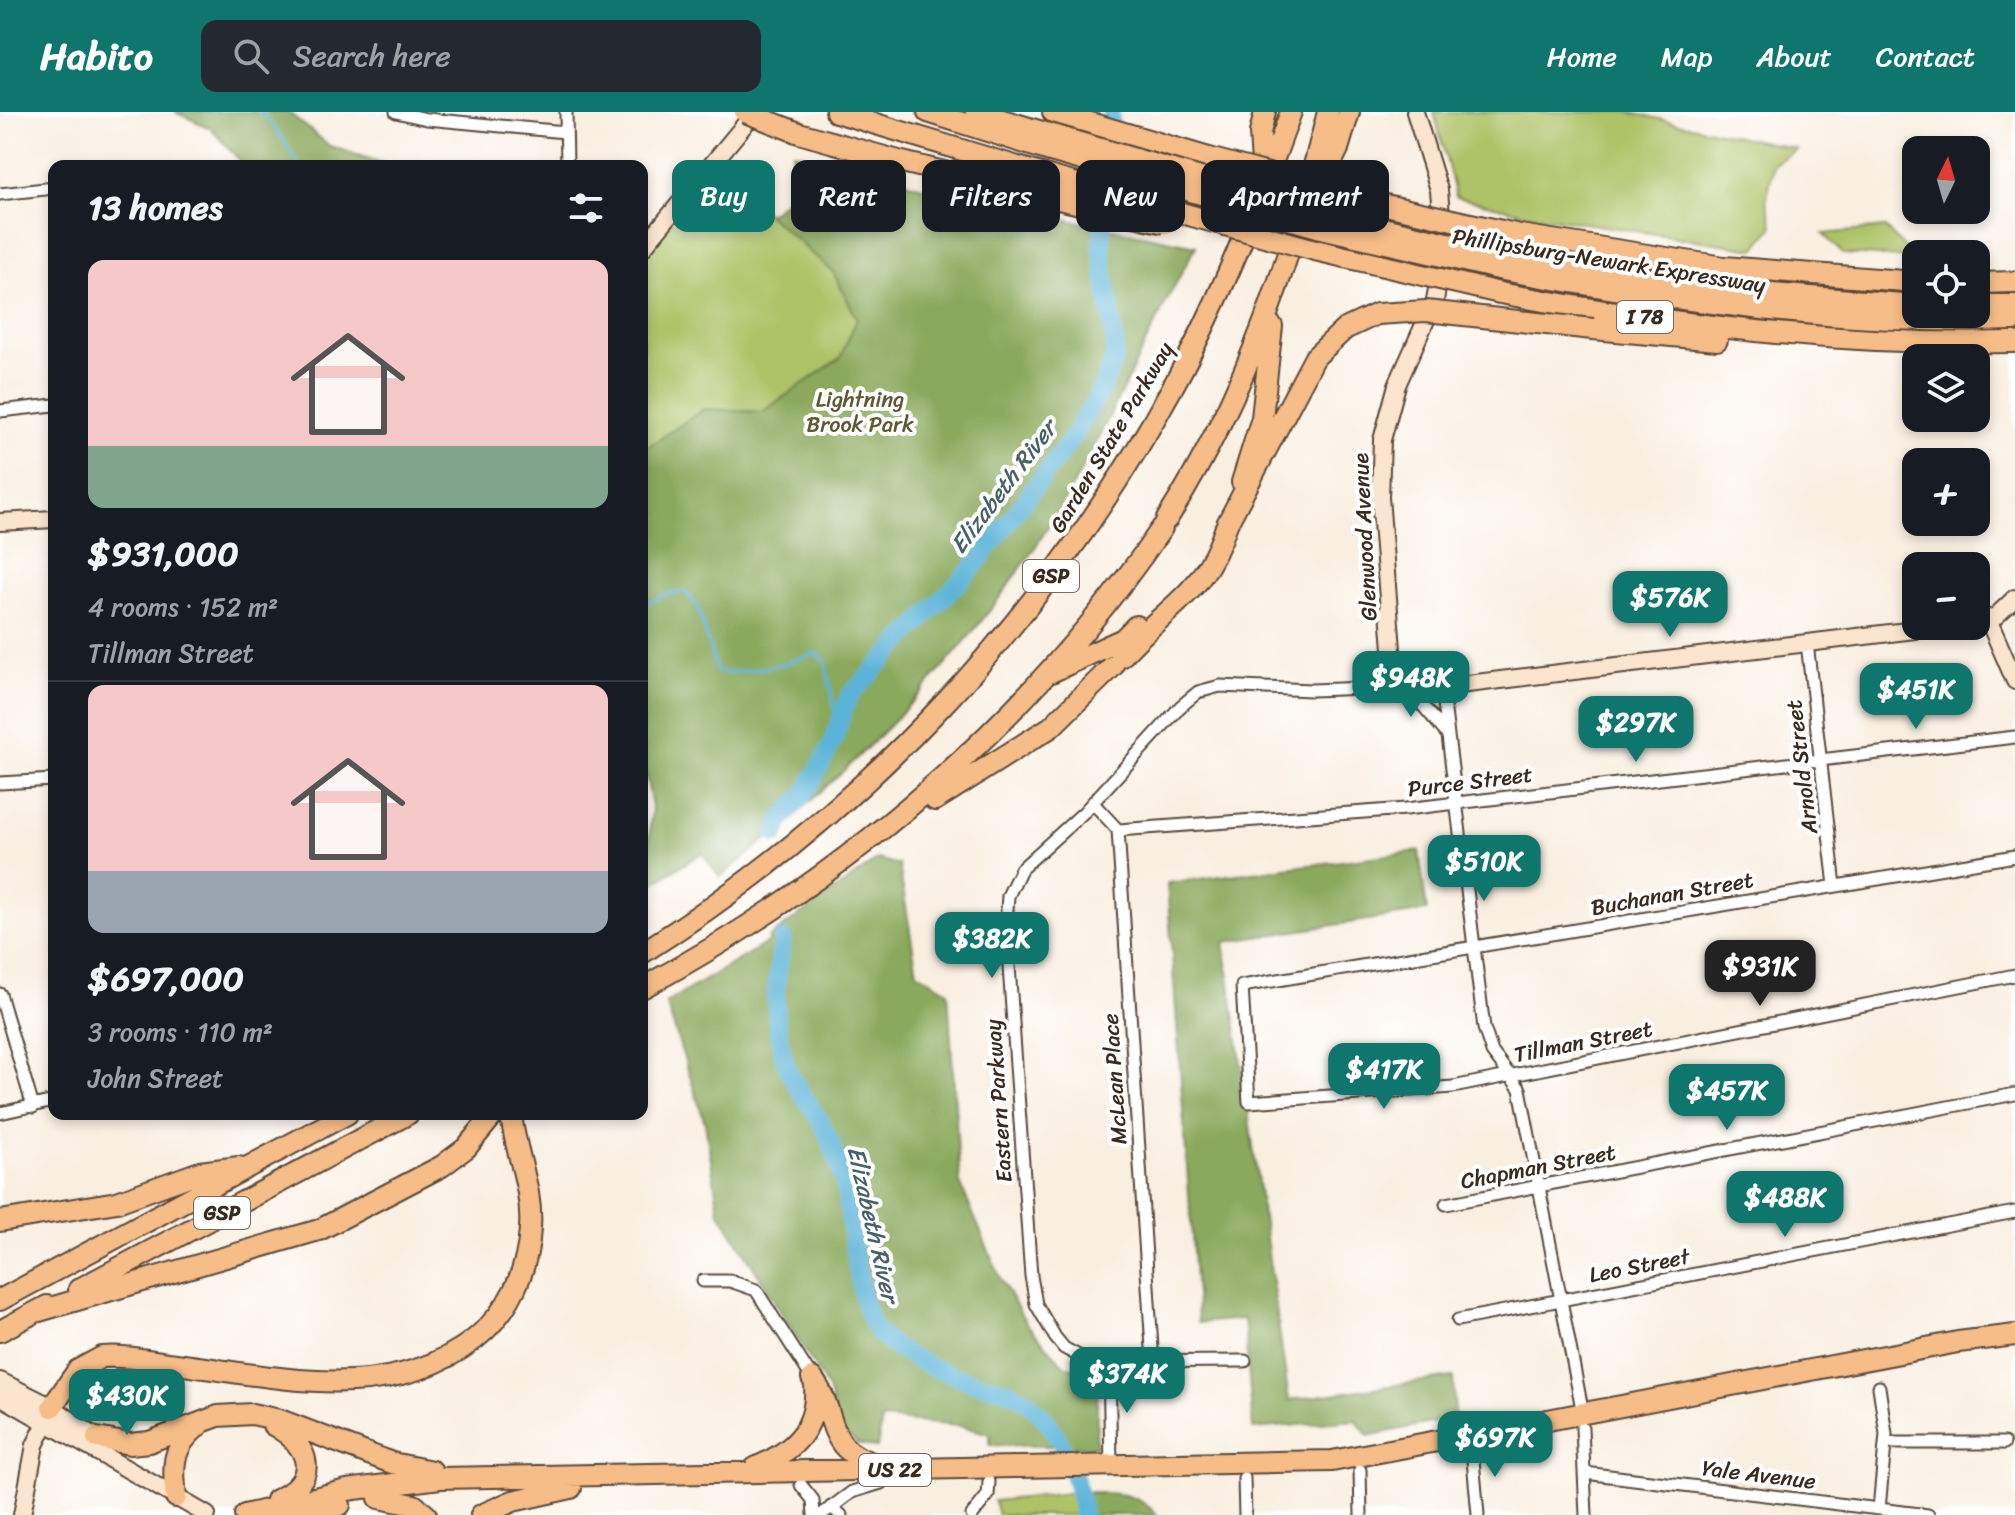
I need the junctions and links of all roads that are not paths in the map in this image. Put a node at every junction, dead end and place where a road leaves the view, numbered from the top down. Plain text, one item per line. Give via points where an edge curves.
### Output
1 (396, 112) edge
2 (566, 112) edge
3 (745, 112) edge
4 (755, 112) edge
5 (836, 112) edge
6 (928, 112) edge
7 (976, 112) edge
8 (1053, 112) edge
9 (1265, 112) edge
10 (1291, 112) edge
11 (1328, 112) edge
12 (1349, 112) edge
13 (1415, 112) edge
14 (565, 132) junction
15 (1050, 142) junction
16 (567, 160) edge
17 (1262, 160) edge
18 (1274, 160) edge
19 (1315, 160) edge
20 (1332, 160) edge
21 (48, 189) edge
22 (0, 194) edge
23 (1245, 232) edge
24 (1297, 232) edge
25 (648, 242) edge
26 (1315, 250) junction
27 (1506, 264) junction
28 (1902, 282) edge
29 (2015, 282) edge
30 (1990, 283) edge
31 (1275, 298) junction
32 (1990, 305) edge
33 (2015, 305) edge
34 (1902, 308) edge
35 (1902, 312) edge
36 (1990, 318) edge
37 (2015, 320) edge
38 (1792, 335) junction
39 (2015, 342) edge
40 (48, 406) edge
41 (0, 411) edge
42 (1230, 518) junction
43 (48, 519) edge
44 (0, 522) edge
45 (2015, 598) edge
46 (1990, 615) edge
47 (1902, 632) edge
48 (1990, 635) edge
49 (1807, 643) junction
50 (1041, 677) junction
51 (2015, 681) edge
52 (1395, 687) junction
53 (1442, 687) junction
54 (1415, 688) junction
55 (2015, 737) edge
56 (1447, 738) junction
57 (1821, 760) junction
58 (48, 780) edge
59 (0, 783) edge
60 (1093, 803) junction
61 (1455, 804) junction
62 (1118, 830) junction
63 (874, 838) junction
64 (2015, 856) edge
65 (1835, 886) junction
66 (1473, 947) junction
67 (648, 949) edge
68 (2015, 975) edge
69 (648, 984) edge
70 (0, 994) edge
71 (1513, 1075) junction
72 (2015, 1094) edge
73 (1249, 1102) joint
74 (48, 1103) edge
75 (33, 1107) junction
76 (0, 1113) edge
77 (336, 1120) edge
78 (397, 1120) edge
79 (489, 1120) edge
80 (512, 1120) edge
81 (251, 1166) junction
82 (1539, 1186) junction
83 (1446, 1204) dead end
84 (2015, 1212) edge
85 (0, 1221) edge
86 (703, 1281) dead end
87 (0, 1300) edge
88 (1562, 1300) junction
89 (36, 1312) junction
90 (1458, 1320) dead end
91 (0, 1331) edge
92 (2015, 1335) edge
93 (2015, 1349) edge
94 (1245, 1361) dead end
95 (1153, 1363) junction
96 (1109, 1364) junction
97 (812, 1378) junction
98 (0, 1381) edge
99 (1879, 1387) dead end
100 (2, 1397) edge
101 (243, 1414) junction
102 (49, 1415) junction
103 (207, 1420) junction
104 (1583, 1421) junction
105 (97, 1438) junction
106 (1886, 1443) junction
107 (2004, 1443) dead end
108 (1472, 1449) junction
109 (129, 1469) junction
110 (898, 1470) junction
111 (1360, 1470) junction
112 (1101, 1471) junction
113 (745, 1473) junction
114 (1585, 1473) junction
115 (1047, 1474) junction
116 (472, 1477) junction
117 (1244, 1478) junction
118 (989, 1482) junction
119 (881, 1483) junction
120 (801, 1485) junction
121 (571, 1488) junction
122 (176, 1497) junction
123 (379, 1498) junction
124 (1879, 1509) junction
125 (836, 1511) edge
126 (206, 1514) edge
127 (22, 1515) edge
128 (243, 1515) edge
129 (301, 1515) edge
130 (426, 1515) edge
131 (481, 1515) edge
132 (814, 1515) edge
133 (821, 1515) edge
134 (972, 1515) edge
135 (1245, 1515) edge
136 (1361, 1515) edge
137 (1478, 1515) edge
138 (1586, 1515) edge
139 (1928, 1515) edge

1 - 14 street
2 - 14 street
3 - 26 highway, bridge via 902,162 1202,232
4 - 25 street
5 - 26 highway, I 78, bridge
6 - 15 highway, Phillipsburg-Newark Expressway / I 78
7 - 15 highway, Phillipsburg-Newark Expressway / I 78
8 - 28 highway, Phillipsburg-Newark Expressway, bridge via 1323,190 1520,235 1724,267
9 - 17 highway
10 - 18 highway, Garden State Parkway / GSP
11 - 19 highway, GSP
12 - 20 highway
13 - 52 street, Glenwood Avenue via 1439,190 1444,251 1435,300 1397,385 1382,440 1380,497
14 - 16 street
15 - 27 highway, Phillipsburg-Newark Expressway / I 78, bridge
21 - 22 street
23 - 67 highway, Garden State Parkway / GSP via 1170,391 1071,549 1018,620 954,695 812,830 735,892
24 - 31 highway, GSP
26 - 38 highway, I 78, bridge via 1500,293
27 - 34 highway, Phillipsburg-Newark Expressway / I 78
27 - 35 highway, Phillipsburg-Newark Expressway / I 78 via 1630,292 1774,311
29 - 30 highway
31 - 42 highway via 1262,418
31 - 50 highway, GSP via 1232,405 1165,523 1110,598
32 - 33 highway
36 - 37 highway, Phillipsburg-Newark Expressway / I 78
38 - 39 highway, I 78
38 - 42 highway, bridge via 1751,342 1426,311 1377,314 1345,329 1315,357
40 - 41 street
42 - 50 highway via 1173,594 1123,639
42 - 63 highway via 1218,552 1195,586 1051,727
43 - 44 street
45 - 46 street
47 - 49 street
48 - 51 street
49 - 53 street
49 - 57 street, Arnold Street
50 - 63 highway, GSP via 958,764
52 - 54 street
52 - 60 street, Eastern Parkway via 1205,689 1181,706
53 - 54 street
53 - 56 street
54 - 56 street
55 - 57 street, Purce Street
56 - 61 street
57 - 61 street, Purce Street
57 - 65 street, Arnold Street
58 - 59 street
60 - 62 street
60 - 96 street, Eastern Parkway via 1021,869 1005,909 1032,1292 1041,1316 1064,1348 1090,1362
61 - 62 street, Purce Street
61 - 66 street
62 - 95 street, McLean Place
63 - 69 highway, GSP via 744,928
64 - 65 street, Buchanan Street
65 - 66 street, Buchanan Street
66 - 71 street via 1487,1042
66 - 73 street, Buchanan Street via 1242,986
68 - 71 street, Tillman Street
70 - 75 street
71 - 73 street, Tillman Street via 1424,1091
71 - 82 street
72 - 82 street, Chapman Street
74 - 75 street
75 - 76 street
77 - 81 highway, GSP
78 - 89 highway, GSP
79 - 89 highway via 442,1166 319,1230
80 - 102 highway via 530,1207 526,1262 502,1311 457,1352 403,1375 346,1383 102,1357 78,1370
81 - 85 highway via 200,1172 107,1204
81 - 87 highway, GSP
82 - 83 street, Chapman Street
82 - 88 street
84 - 88 street, Leo Street
86 - 97 street via 730,1281 756,1290
88 - 90 street, Leo Street
88 - 104 street
89 - 91 highway, GSP
92 - 104 highway, US 22 via 1919,1349
93 - 104 highway, US 22
94 - 95 street, Eastern Parkway
95 - 96 street, Eastern Parkway
96 - 112 street
97 - 110 highway via 845,1449 864,1461
97 - 113 highway via 814,1407 804,1433 789,1451
98 - 102 street
99 - 106 street
100 - 102 street
101 - 103 highway
101 - 116 highway via 280,1420 400,1465
101 - 128 highway via 290,1436 303,1452 306,1467 294,1490
102 - 105 street
102 - 109 street
102 - 127 street via 35,1445
103 - 105 highway via 149,1442
103 - 122 highway via 185,1437 175,1454
104 - 108 highway, US 22
104 - 112 highway, US 22 via 1332,1461
104 - 114 street
105 - 109 street
106 - 107 street
106 - 124 street
108 - 111 highway, US 22
108 - 137 street
109 - 122 street
110 - 113 highway, US 22
110 - 115 highway, US 22
111 - 117 highway, US 22
111 - 136 street
112 - 115 highway, US 22
112 - 117 highway, US 22
113 - 116 highway, US 22
114 - 124 street, Yale Avenue
114 - 138 street
115 - 118 highway, US 22
116 - 128 highway, US 22 via 364,1487
117 - 135 street
118 - 119 highway, US 22
118 - 134 street via 988,1495
119 - 120 highway, US 22
119 - 125 street via 852,1492
120 - 121 highway, US 22
120 - 132 street via 813,1500
121 - 123 highway, US 22
121 - 131 highway via 513,1501
122 - 126 street
123 - 129 highway, US 22
123 - 130 highway via 414,1505
124 - 139 street, Yale Avenue
125 - 133 street

